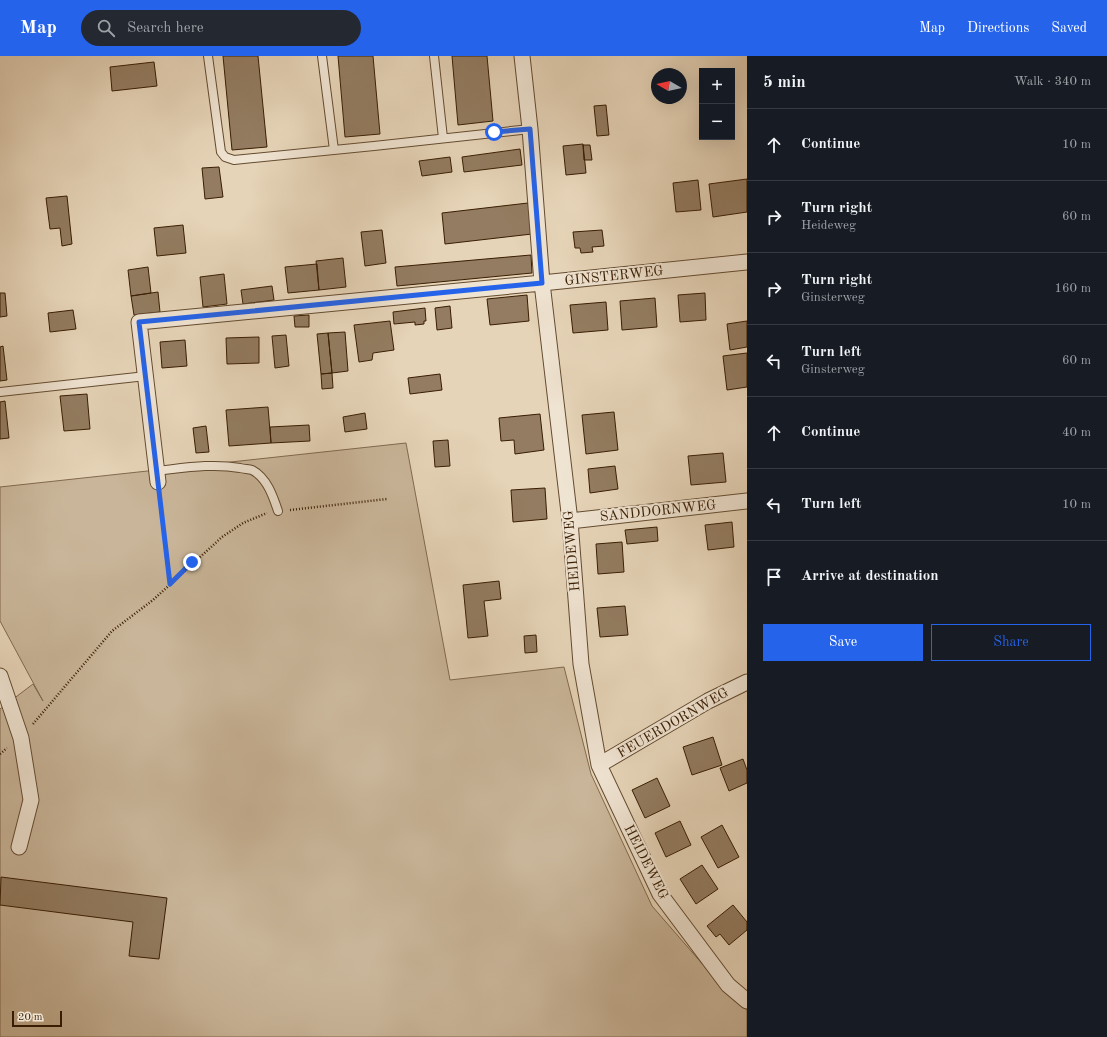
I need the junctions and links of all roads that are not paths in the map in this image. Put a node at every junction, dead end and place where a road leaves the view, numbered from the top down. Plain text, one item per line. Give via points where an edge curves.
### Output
1 (208, 56) edge
2 (322, 56) edge
3 (434, 56) edge
4 (522, 56) edge
5 (530, 129) junction
6 (443, 138) junction
7 (334, 150) junction
8 (747, 262) edge
9 (542, 283) junction
10 (146, 376) junction
11 (0, 392) edge
12 (157, 476) joint
13 (747, 501) edge
14 (278, 511) road end
15 (570, 521) junction
16 (0, 676) edge
17 (747, 682) edge
18 (599, 765) junction
19 (19, 847) dead end
20 (747, 1001) edge

1 - 7 lane via 222,152 225,157 234,160
2 - 7 lane
3 - 6 lane
4 - 5 street, HEIDEWEG
5 - 6 lane
5 - 9 street, HEIDEWEG
6 - 7 lane
8 - 9 street, GINSTERWEG
9 - 10 street, GINSTERWEG via 139,322
9 - 15 street, HEIDEWEG
10 - 11 lane
10 - 12 street, GINSTERWEG
12 - 14 lane via 205,466 230,466 252,470 267,484
13 - 15 street, SANDDORNWEG
15 - 18 street, HEIDEWEG via 581,664
16 - 19 street via 21,738 32,800
17 - 18 street, FEUERDORNWEG via 708,701
18 - 20 street, HEIDEWEG via 660,894 728,985

